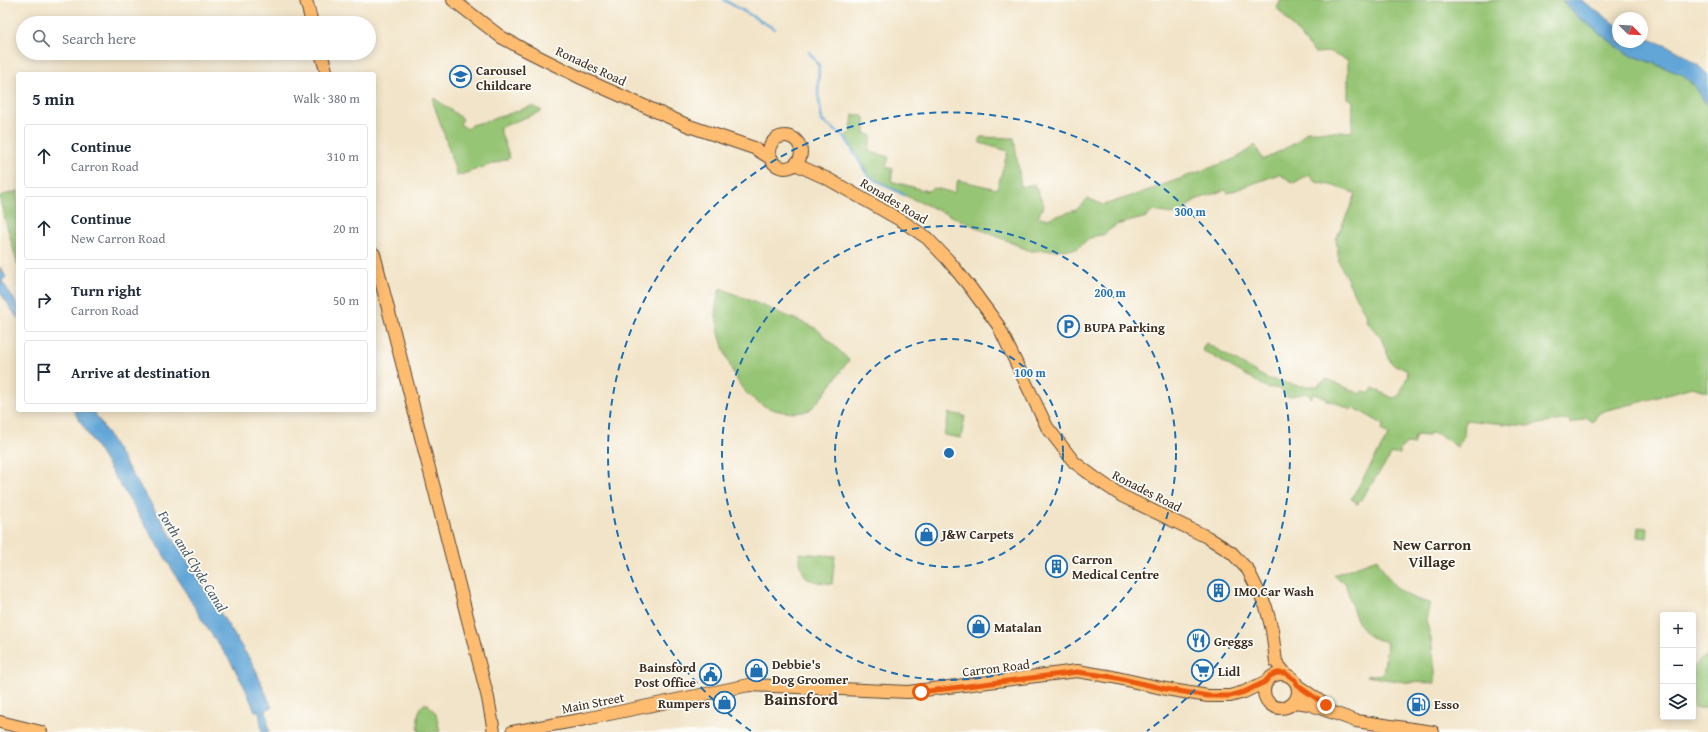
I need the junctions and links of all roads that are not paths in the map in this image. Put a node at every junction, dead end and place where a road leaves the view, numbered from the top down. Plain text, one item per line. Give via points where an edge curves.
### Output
1 (306, 0) edge
2 (453, 0) edge
3 (310, 16) edge
4 (323, 60) edge
5 (326, 72) edge
6 (727, 138) junction
7 (774, 140) junction
8 (772, 159) junction
9 (798, 160) junction
10 (376, 262) edge
11 (1276, 662) junction
12 (1285, 673) junction
13 (1266, 684) junction
14 (749, 685) joint
15 (1298, 686) junction
16 (1294, 702) junction
17 (1335, 713) junction
18 (0, 722) edge
19 (42, 732) edge
20 (494, 732) edge
21 (512, 732) edge
22 (1433, 732) edge

1 - 3 main road
2 - 6 main road, Ronades Road via 501,37 523,49 642,106 689,126
4 - 5 main road
6 - 7 main road, Ronades Road via 756,142
6 - 8 main road, Ronades Road via 754,148
7 - 8 main road via 769,153
7 - 9 main road via 781,136 789,136 796,140 799,144
8 - 9 main road via 782,167 790,167
9 - 11 main road, Ronades Road via 902,221 927,238 948,260 998,325 1046,427 1074,462 1122,496 1208,537 1232,553 1248,570 1266,607
10 - 20 main road via 488,698
11 - 12 main road
11 - 13 main road
12 - 13 main road via 1277,673
12 - 15 main road via 1295,680
13 - 14 main road, Carron Road via 1230,696 1208,696 1077,672 908,692
13 - 16 main road via 1268,703 1278,708
14 - 21 main road, Main Street
15 - 16 main road
15 - 17 main road
16 - 17 main road
17 - 22 main road via 1356,721
18 - 19 main road

